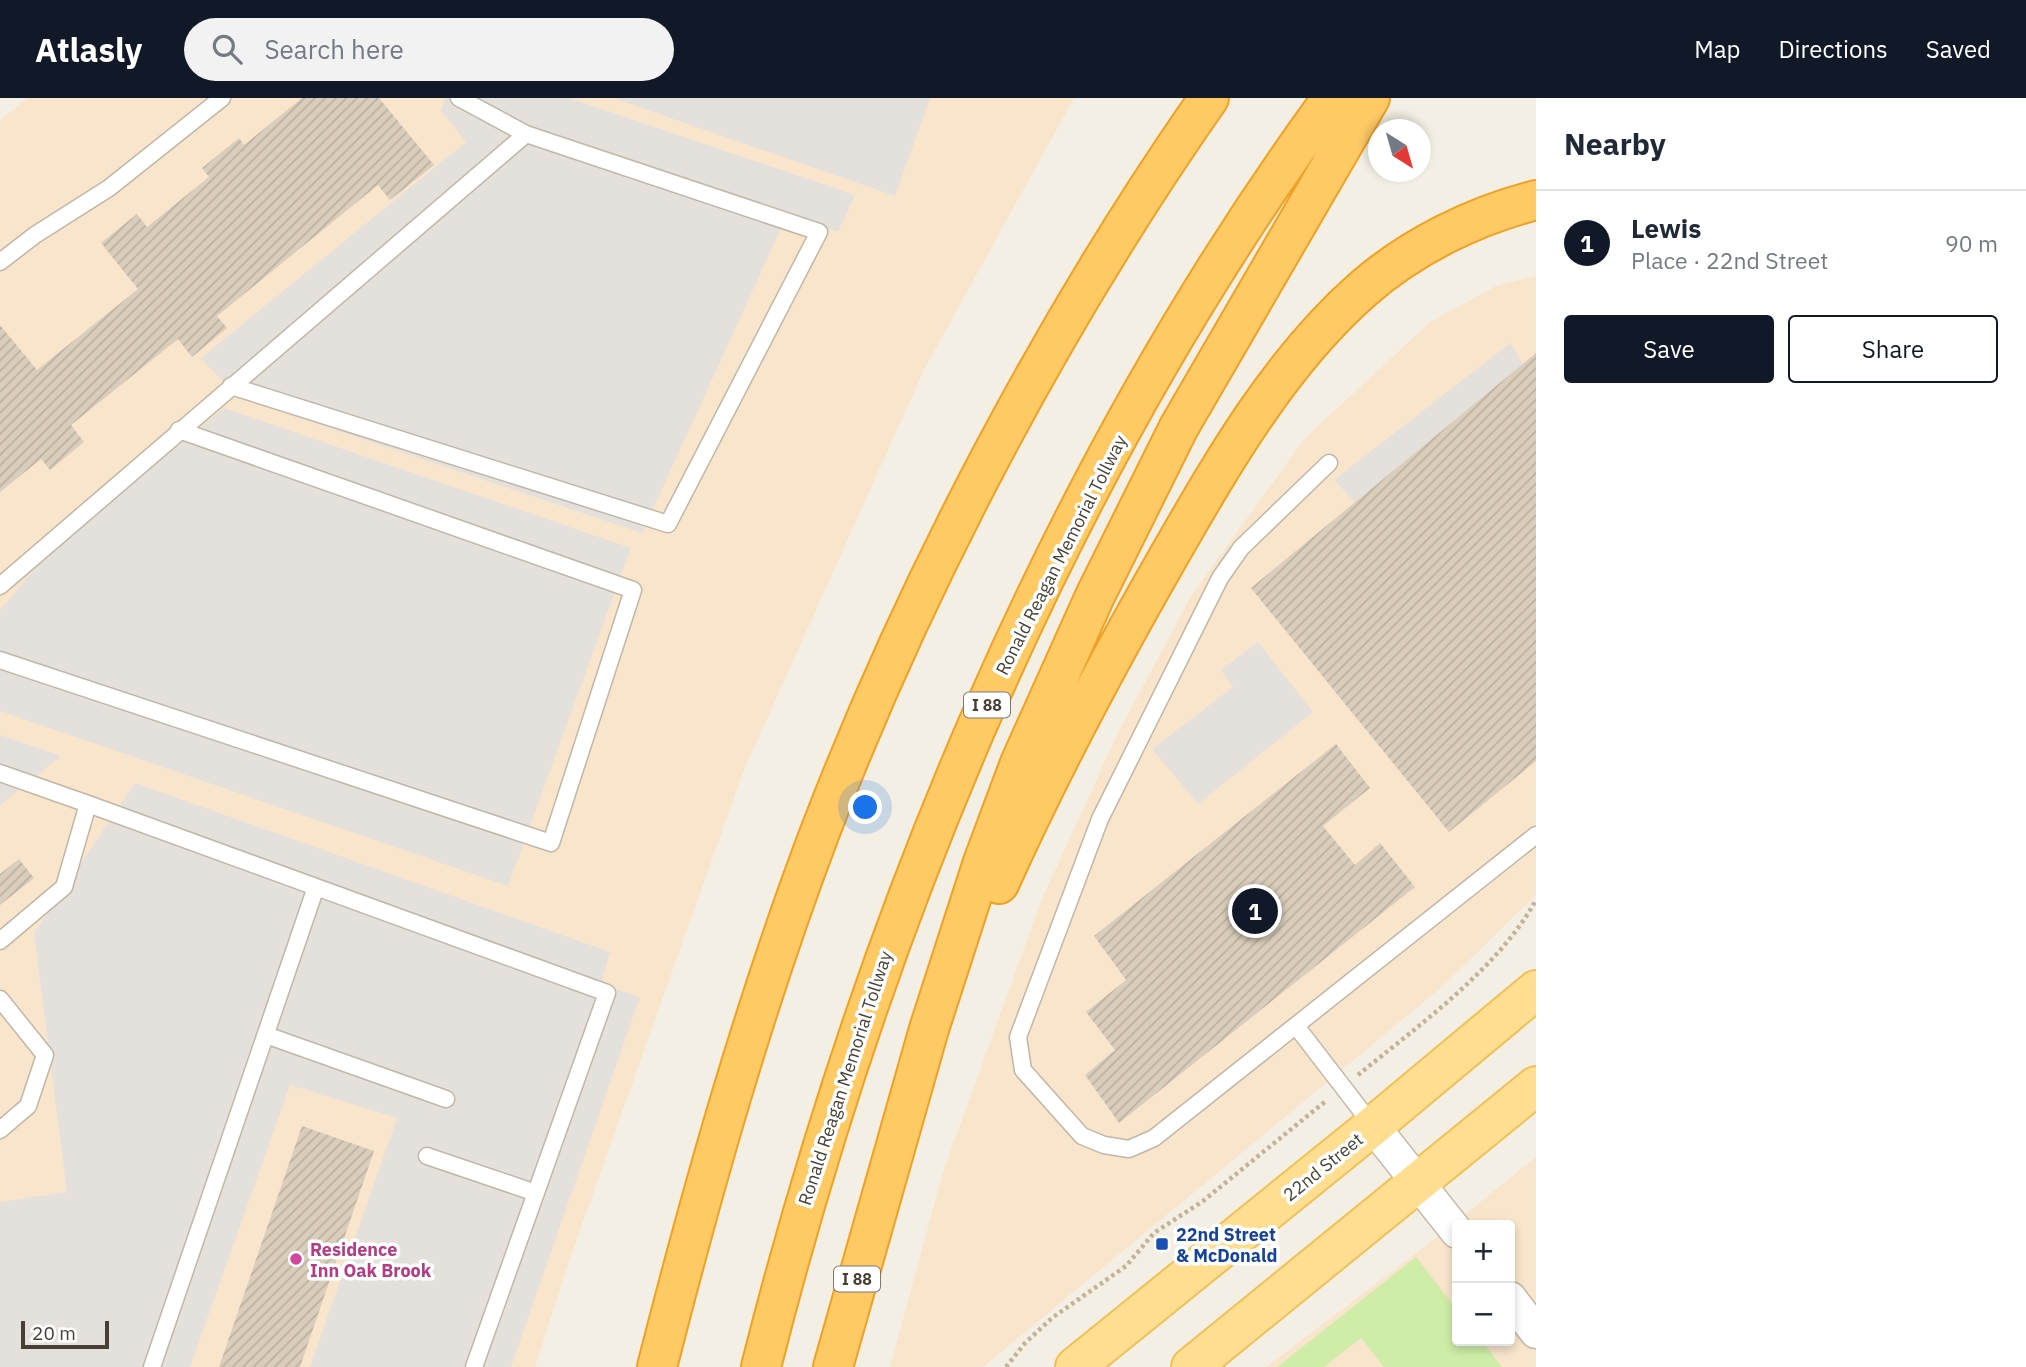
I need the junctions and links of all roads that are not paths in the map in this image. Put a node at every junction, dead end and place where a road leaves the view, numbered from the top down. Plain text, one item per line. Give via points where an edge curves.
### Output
1 (222, 98) edge
2 (459, 98) edge
3 (1209, 98) edge
4 (1332, 98) edge
5 (1370, 98) edge
6 (526, 134) junction
7 (1536, 200) edge
8 (0, 262) edge
9 (231, 386) junction
10 (179, 430) junction
11 (1329, 463) dead end
12 (0, 586) edge
13 (0, 660) edge
14 (0, 773) edge
15 (88, 804) junction
16 (1536, 835) edge
17 (316, 887) junction
18 (0, 941) edge
19 (1536, 990) edge
20 (0, 999) edge
21 (1296, 1026) junction
22 (266, 1035) junction
23 (1536, 1086) edge
24 (446, 1099) dead end
25 (1373, 1126) junction
26 (0, 1130) edge
27 (427, 1156) dead end
28 (1418, 1182) junction
29 (885, 1191) junction
30 (536, 1193) junction
31 (1452, 1225) edge
32 (1515, 1305) edge
33 (1536, 1332) edge
34 (152, 1367) edge
35 (474, 1367) edge
36 (657, 1367) edge
37 (761, 1367) edge
38 (833, 1367) edge
39 (1074, 1367) edge
40 (1191, 1367) edge

1 - 8 lane via 109,188 35,234
2 - 6 lane
3 - 36 highway via 1024,398 958,523 858,739 774,964 689,1244
4 - 37 highway, Ronald Reagan Memorial Tollway / I 88 via 1172,342 1081,509 995,687 933,826 856,1040 792,1243
5 - 29 highway, I 88 via 1179,427 1025,751 929,1029
6 - 9 lane
6 - 9 lane via 819,232 668,523
7 - 29 highway via 1504,208 1430,241 1364,288 1315,336 1275,387 1202,499 1126,631 1020,838 977,936
9 - 10 lane
10 - 12 lane
10 - 13 lane via 633,590 551,843
11 - 21 lane via 1241,548 1220,578 1100,819 1018,1037 1023,1070 1054,1108 1082,1136 1129,1149 1154,1138
14 - 15 lane
15 - 17 lane
15 - 18 lane via 64,887
16 - 21 lane
17 - 22 lane
17 - 30 lane via 607,993
19 - 25 main road, 22nd Street
20 - 26 lane via 45,1055 28,1106
21 - 25 lane
22 - 24 lane
22 - 34 lane
23 - 28 main road
25 - 28 street
25 - 39 main road, 22nd Street
27 - 30 lane
28 - 31 street
28 - 40 main road
29 - 38 highway, I 88
30 - 35 lane
32 - 33 street

